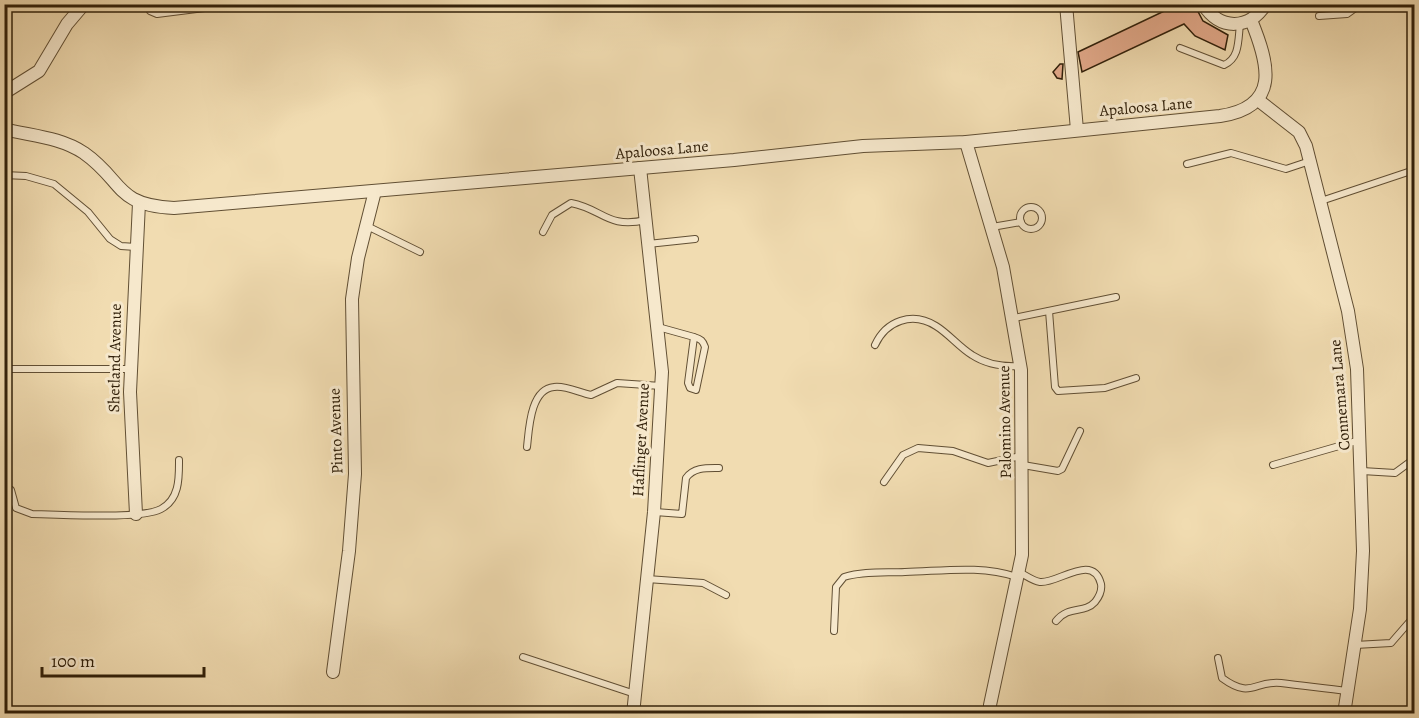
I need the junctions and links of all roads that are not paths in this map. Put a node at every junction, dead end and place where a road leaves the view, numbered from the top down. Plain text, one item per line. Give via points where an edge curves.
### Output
1 (84, 4) edge
2 (149, 4) edge
3 (1066, 4) edge
4 (1203, 4) edge
5 (1266, 4) edge
6 (1361, 4) edge
7 (228, 5) edge
8 (1319, 16) dead end
9 (1246, 22) junction
10 (1180, 48) dead end
11 (4, 93) edge
12 (1258, 100) junction
13 (4, 129) edge
14 (1077, 130) junction
15 (966, 142) junction
16 (1310, 161) junction
17 (1187, 164) dead end
18 (640, 168) junction
19 (1414, 170) edge
20 (4, 175) edge
21 (375, 191) junction
22 (1321, 201) junction
23 (139, 203) junction
24 (646, 220) junction
25 (1021, 222) dead end
26 (367, 226) junction
27 (992, 226) junction
28 (543, 232) dead end
29 (695, 239) dead end
30 (648, 244) junction
31 (137, 247) junction
32 (420, 252) dead end
33 (1116, 297) dead end
34 (1049, 311) junction
35 (1014, 318) junction
36 (658, 327) junction
37 (694, 337) junction
38 (874, 345) dead end
39 (1021, 366) junction
40 (4, 369) edge
41 (131, 369) junction
42 (1136, 378) dead end
43 (661, 386) junction
44 (1080, 431) dead end
45 (1361, 440) junction
46 (526, 447) dead end
47 (1414, 459) edge
48 (179, 460) dead end
49 (1023, 460) junction
50 (1273, 465) dead end
51 (719, 468) dead end
52 (1362, 471) junction
53 (884, 482) dead end
54 (11, 490) dead end
55 (654, 512) junction
56 (136, 514) junction
57 (1018, 574) junction
58 (647, 579) junction
59 (726, 595) dead end
60 (1411, 620) dead end
61 (1056, 621) dead end
62 (834, 631) dead end
63 (1355, 645) junction
64 (523, 657) dead end
65 (1218, 658) dead end
66 (333, 672) dead end
67 (1347, 691) junction
68 (635, 694) junction
69 (990, 705) dead end
70 (633, 714) edge
71 (1221, 714) edge
72 (1263, 714) edge
73 (1344, 714) edge

1 - 11 street via 39,71
2 - 7 lane via 150,11 157,14
3 - 14 street
4 - 9 street via 1218,21
5 - 9 street
6 - 8 lane via 1347,14
9 - 10 lane via 1232,62 1224,65
9 - 12 street via 1266,63 1266,82
12 - 14 street, Apaloosa Lane via 1238,114
12 - 16 street, Connemara Lane via 1301,134
13 - 23 street via 56,140 82,152
14 - 15 street, Apaloosa Lane
15 - 18 street, Apaloosa Lane via 863,146
15 - 27 street, Palomino Avenue
16 - 17 lane via 1286,169 1231,153
16 - 22 street, Connemara Lane
18 - 21 street, Apaloosa Lane
18 - 24 street, Haflinger Avenue
19 - 22 lane
20 - 31 lane via 54,184 88,212 110,239 122,246
21 - 23 street, Apaloosa Lane via 196,208 150,207
21 - 26 street, Pinto Avenue
22 - 45 street, Connemara Lane via 1348,311 1357,369
23 - 31 street, Shetland Avenue
24 - 28 lane via 610,221 571,203 552,215
24 - 30 street, Haflinger Avenue
25 - 27 lane
26 - 32 lane
26 - 66 street, Pinto Avenue via 352,299 355,474
27 - 35 street, Palomino Avenue
29 - 30 lane
30 - 36 street, Haflinger Avenue
31 - 41 street, Shetland Avenue
33 - 34 lane
34 - 35 lane
34 - 42 lane via 1058,391 1105,388
35 - 39 street, Palomino Avenue
36 - 37 lane
36 - 43 street, Haflinger Avenue
37 - 37 lane via 700,338 705,347 696,390 688,383
38 - 39 lane via 892,322 921,320 937,326 973,356 996,365
39 - 49 street, Palomino Avenue
40 - 41 lane
41 - 56 street, Shetland Avenue via 130,446
43 - 46 lane via 616,383 591,395 556,386 549,388 533,408
43 - 55 street, Haflinger Avenue
44 - 49 lane via 1062,469
45 - 50 lane
45 - 52 street, Connemara Lane
47 - 52 lane via 1395,473
48 - 56 lane via 179,483 174,497 162,509
49 - 53 lane via 988,463 953,451 918,448 903,455
49 - 57 street, Palomino Avenue via 1022,555
51 - 55 lane via 690,473 682,514
52 - 63 street, Connemara Lane via 1364,551
54 - 56 lane via 16,508 32,514
55 - 58 street, Haflinger Avenue
57 - 61 lane via 1040,582 1078,569 1098,578 1101,590 1096,602 1066,610
57 - 62 lane via 961,568 844,577 836,587
57 - 69 street, Palomino Avenue
58 - 59 lane via 703,583
58 - 68 street, Haflinger Avenue
60 - 63 lane via 1391,643
63 - 67 street, Connemara Lane
64 - 68 lane
65 - 67 lane via 1222,678 1234,687 1253,689 1281,683
67 - 73 street, Connemara Lane
68 - 70 street, Haflinger Avenue
71 - 72 lane

